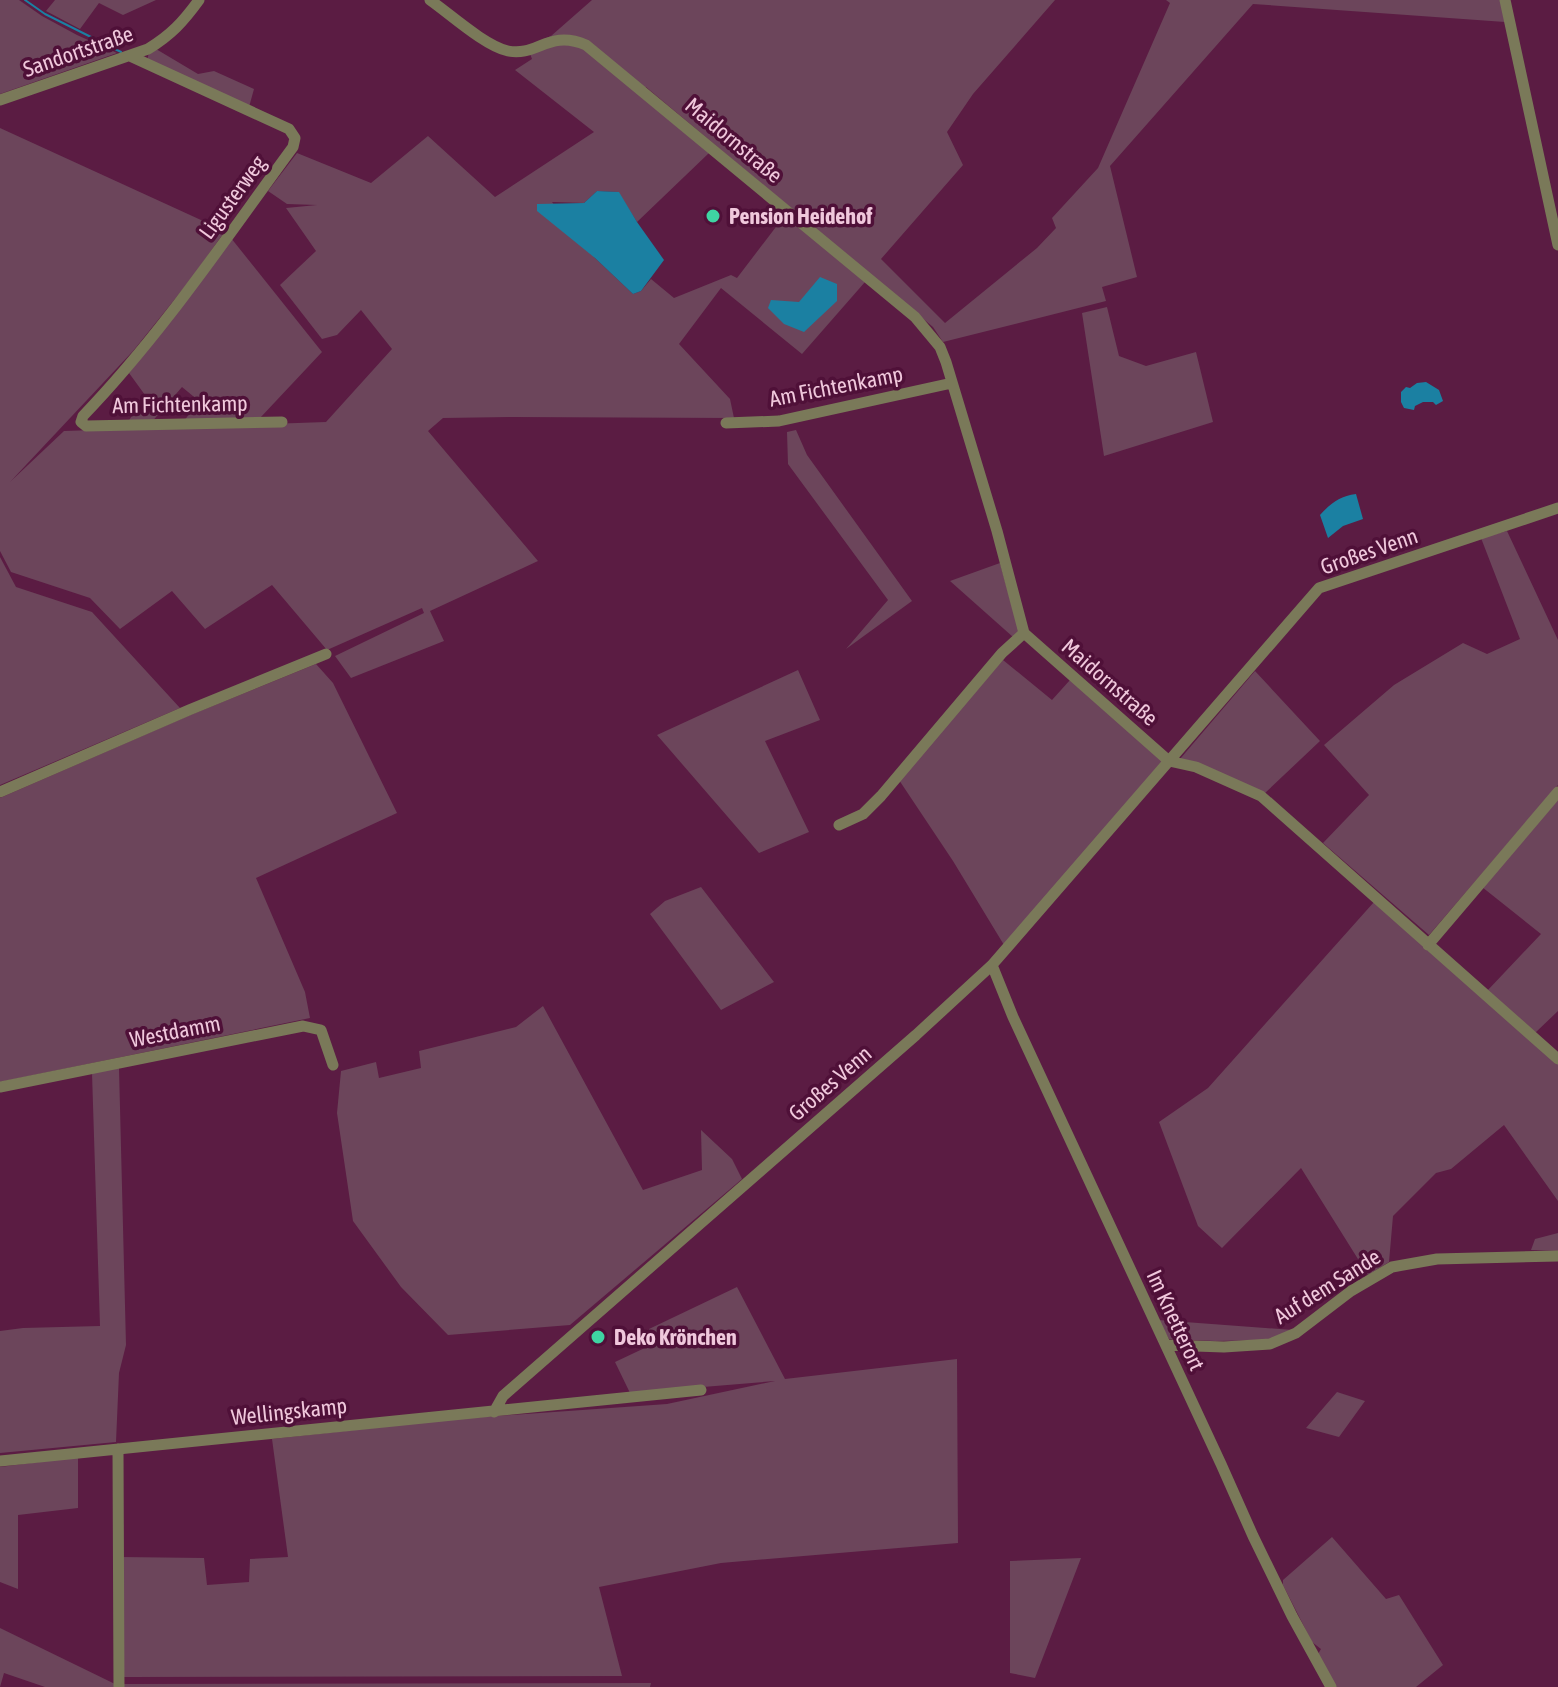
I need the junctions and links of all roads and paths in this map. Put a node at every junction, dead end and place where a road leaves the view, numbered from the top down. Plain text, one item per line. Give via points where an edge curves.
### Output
1 (199, 0) edge
2 (430, 0) edge
3 (1505, 0) edge
4 (130, 56) junction
5 (0, 100) edge
6 (1558, 245) edge
7 (952, 383) junction
8 (81, 422) joint
9 (282, 422) dead end
10 (726, 423) dead end
11 (1558, 508) edge
12 (1024, 633) junction
13 (326, 654) dead end
14 (1169, 761) junction
15 (0, 792) edge
16 (1558, 792) edge
17 (839, 825) dead end
18 (1428, 945) junction
19 (992, 965) junction
20 (1558, 1059) edge
21 (333, 1065) dead end
22 (0, 1087) edge
23 (1558, 1256) edge
24 (1166, 1345) junction
25 (701, 1390) dead end
26 (494, 1412) junction
27 (118, 1449) junction
28 (0, 1461) edge
29 (119, 1687) edge
30 (1331, 1687) edge

1 - 4 street, Sandortstraße via 181,25
2 - 7 street, Maidornstraße via 492,45 509,51 564,39 586,45 915,317 940,347
3 - 6 street
4 - 5 street, Sandortstraße
4 - 8 street, Ligusterweg via 289,129 295,138 163,324
7 - 10 street, Am Fichtenkamp via 779,421
7 - 12 street, Maidornstraße
8 - 9 street, Am Fichtenkamp
11 - 14 street, Großes Venn via 1319,588
12 - 14 street, Maidornstraße
12 - 17 street via 872,805
13 - 15 street
14 - 18 street via 1261,796
14 - 19 street, Großes Venn
16 - 18 street
18 - 20 street
19 - 24 street, Im Knetterort
19 - 26 street, Großes Venn via 503,1396
21 - 22 street, Westdamm via 321,1030 303,1026
23 - 24 street, Auf dem Sande via 1437,1259 1392,1267 1296,1333 1270,1344
24 - 30 street, Im Knetterort via 1253,1536
25 - 26 street, Wellingskamp
26 - 27 street, Wellingskamp
27 - 28 street, Wellingskamp
27 - 29 street

